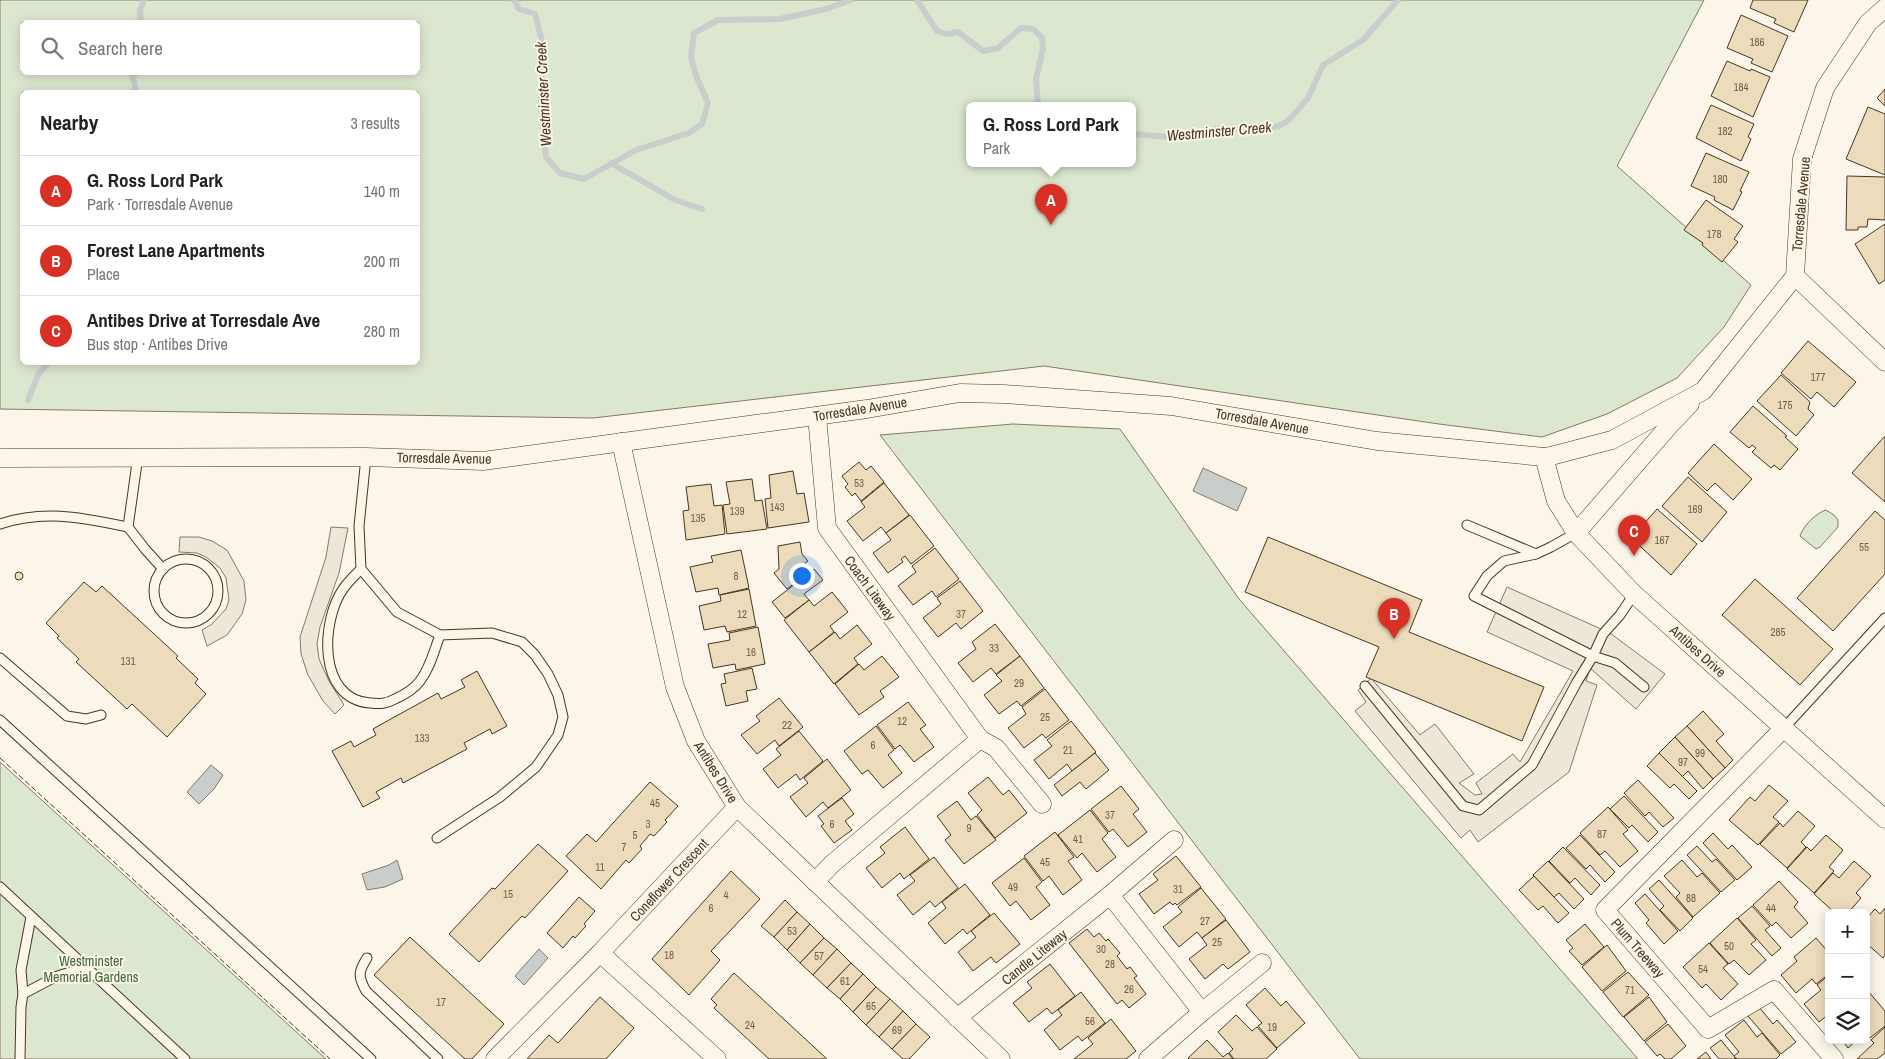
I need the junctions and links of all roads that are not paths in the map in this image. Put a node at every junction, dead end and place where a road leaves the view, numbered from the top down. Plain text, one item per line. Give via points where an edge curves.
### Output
1 (1885, 8) edge
2 (1795, 276) junction
3 (1885, 362) edge
4 (1704, 391) junction
5 (817, 416) junction
6 (621, 442) junction
7 (138, 456) junction
8 (366, 457) junction
9 (1544, 457) junction
10 (0, 458) edge
11 (0, 524) edge
12 (1467, 525) dead end
13 (128, 527) junction
14 (1576, 533) junction
15 (1536, 554) junction
16 (163, 569) junction
17 (361, 569) junction
18 (1634, 594) junction
19 (1885, 618) edge
20 (440, 636) junction
21 (1593, 656) junction
22 (0, 658) edge
23 (1365, 686) dead end
24 (1644, 687) dead end
25 (101, 716) dead end
26 (0, 720) edge
27 (1784, 728) junction
28 (980, 739) junction
29 (1042, 804) dead end
30 (737, 807) junction
31 (1885, 819) edge
32 (438, 838) dead end
33 (1174, 840) dead end
34 (816, 882) junction
35 (0, 887) edge
36 (1110, 895) junction
37 (31, 917) junction
38 (600, 953) junction
39 (367, 958) dead end
40 (1262, 963) dead end
41 (85, 967) junction
42 (23, 994) junction
43 (1202, 1012) junction
44 (957, 1018) junction
45 (20, 1059) edge
46 (185, 1059) edge
47 (371, 1059) edge
48 (438, 1059) edge
49 (495, 1059) edge
50 (716, 1059) edge
51 (1001, 1059) edge
52 (1148, 1059) edge
53 (1834, 1059) edge

1 - 2 street, Torresdale Avenue via 1868,23 1825,88 1802,159
2 - 3 street
2 - 4 street, Torresdale Avenue
4 - 9 street, Torresdale Avenue via 1612,440
4 - 14 street, Torresdale Avenue via 1668,426
5 - 6 street, Torresdale Avenue
5 - 9 street, Torresdale Avenue via 960,393 1004,394 1171,406 1377,441
5 - 28 street, Coach Liteway via 827,528
6 - 8 street, Torresdale Avenue via 483,461
6 - 30 street, Antibes Drive via 675,687 696,742
7 - 8 street, Torresdale Avenue
7 - 10 street, Torresdale Avenue
7 - 13 lane
8 - 17 lane via 359,526
9 - 14 street, Antibes Drive via 1556,501
11 - 13 lane via 36,516 70,516
12 - 15 lane
13 - 16 lane
14 - 15 lane
14 - 18 street, Antibes Drive
15 - 21 lane via 1504,561 1487,576 1474,596
16 - 16 lane via 184,559 202,563 211,570 219,590 215,605 206,618 186,624 166,617 155,599 154,588
17 - 20 lane via 397,612
17 - 20 lane via 343,589 330,618 326,641 328,662 338,685 350,696 363,702 386,704 403,695 420,682
18 - 21 lane via 1603,634
18 - 27 street, Antibes Drive
19 - 27 lane
20 - 32 lane via 492,633 522,642 548,674 558,695 563,717 558,735 536,767 500,797
21 - 23 lane via 1532,765 1479,810 1463,806
21 - 24 lane via 1615,663
22 - 25 lane via 67,716 86,719
26 - 47 lane
27 - 31 street, Antibes Drive
27 - 53 street, Plum Treeway via 1605,910 1708,1029 1774,990
28 - 29 street, Coach Liteway via 996,748
28 - 34 street via 832,864
30 - 34 street, Antibes Drive
30 - 38 street, Coneflower Crescent
33 - 36 street, Candle Liteway
34 - 44 street, Antibes Drive
35 - 37 lane
36 - 43 street
36 - 44 street, Candle Liteway
37 - 41 lane
37 - 42 lane via 22,970
38 - 49 street, Coneflower Crescent
38 - 50 street
39 - 48 lane via 361,967 360,980 366,991
40 - 43 street
41 - 42 lane via 55,977
41 - 46 lane
42 - 45 lane
43 - 52 street
44 - 51 street, Antibes Drive

